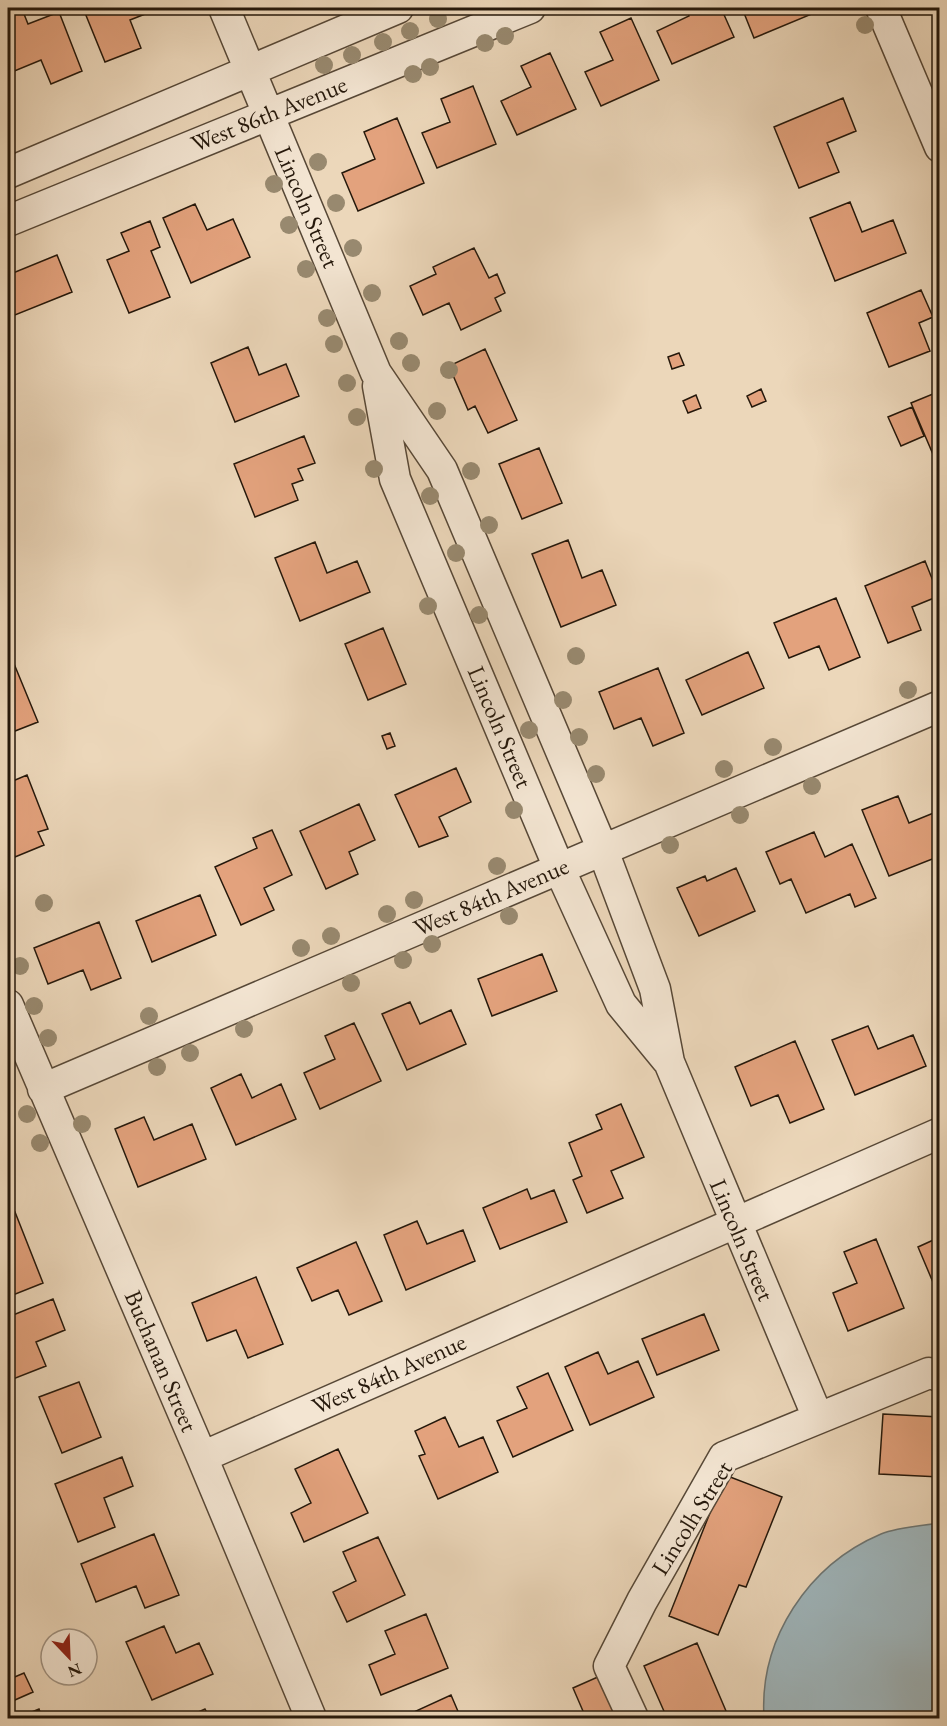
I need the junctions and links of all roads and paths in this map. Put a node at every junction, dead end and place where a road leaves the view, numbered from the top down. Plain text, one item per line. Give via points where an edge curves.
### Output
1 (224, 8) edge
2 (398, 8) edge
3 (530, 8) edge
4 (882, 8) edge
5 (251, 71) junction
6 (269, 114) junction
7 (939, 147) edge
8 (8, 172) edge
9 (8, 221) edge
10 (376, 373) junction
11 (939, 706) edge
12 (602, 848) junction
13 (560, 868) junction
14 (8, 1005) edge
15 (669, 1062) junction
16 (43, 1089) junction
17 (939, 1133) edge
18 (734, 1221) junction
19 (939, 1376) edge
20 (818, 1418) junction
21 (202, 1457) junction
22 (311, 1719) edge
23 (633, 1719) edge

1 - 5 street, Lincoln Street
2 - 5 street, West 86th Avenue
3 - 6 street, West 86th Avenue
4 - 7 street
5 - 6 street, Lincoln Street
5 - 8 street, West 86th Avenue
6 - 9 street, West 86th Avenue
6 - 10 street, Lincoln Street
10 - 12 street, Lincoln Street via 442,470
10 - 13 street, Lincoln Street via 396,479
11 - 12 street, West 84th Avenue
12 - 13 street, West 84th Avenue
12 - 15 street, Lincoln Street via 655,989
13 - 15 street, Lincoln Street via 621,1004
13 - 16 street, West 84th Avenue
14 - 16 street, Buchanan Street
15 - 18 street, Lincoln Street
16 - 21 street, Buchanan Street
17 - 18 street, West 84th Avenue
18 - 20 street, Lincoln Street
18 - 21 street, West 84th Avenue
19 - 20 street, Lincolh Street via 929,1372
20 - 23 street, Lincolh Street via 724,1457 609,1666
21 - 22 street, Buchanan Street

